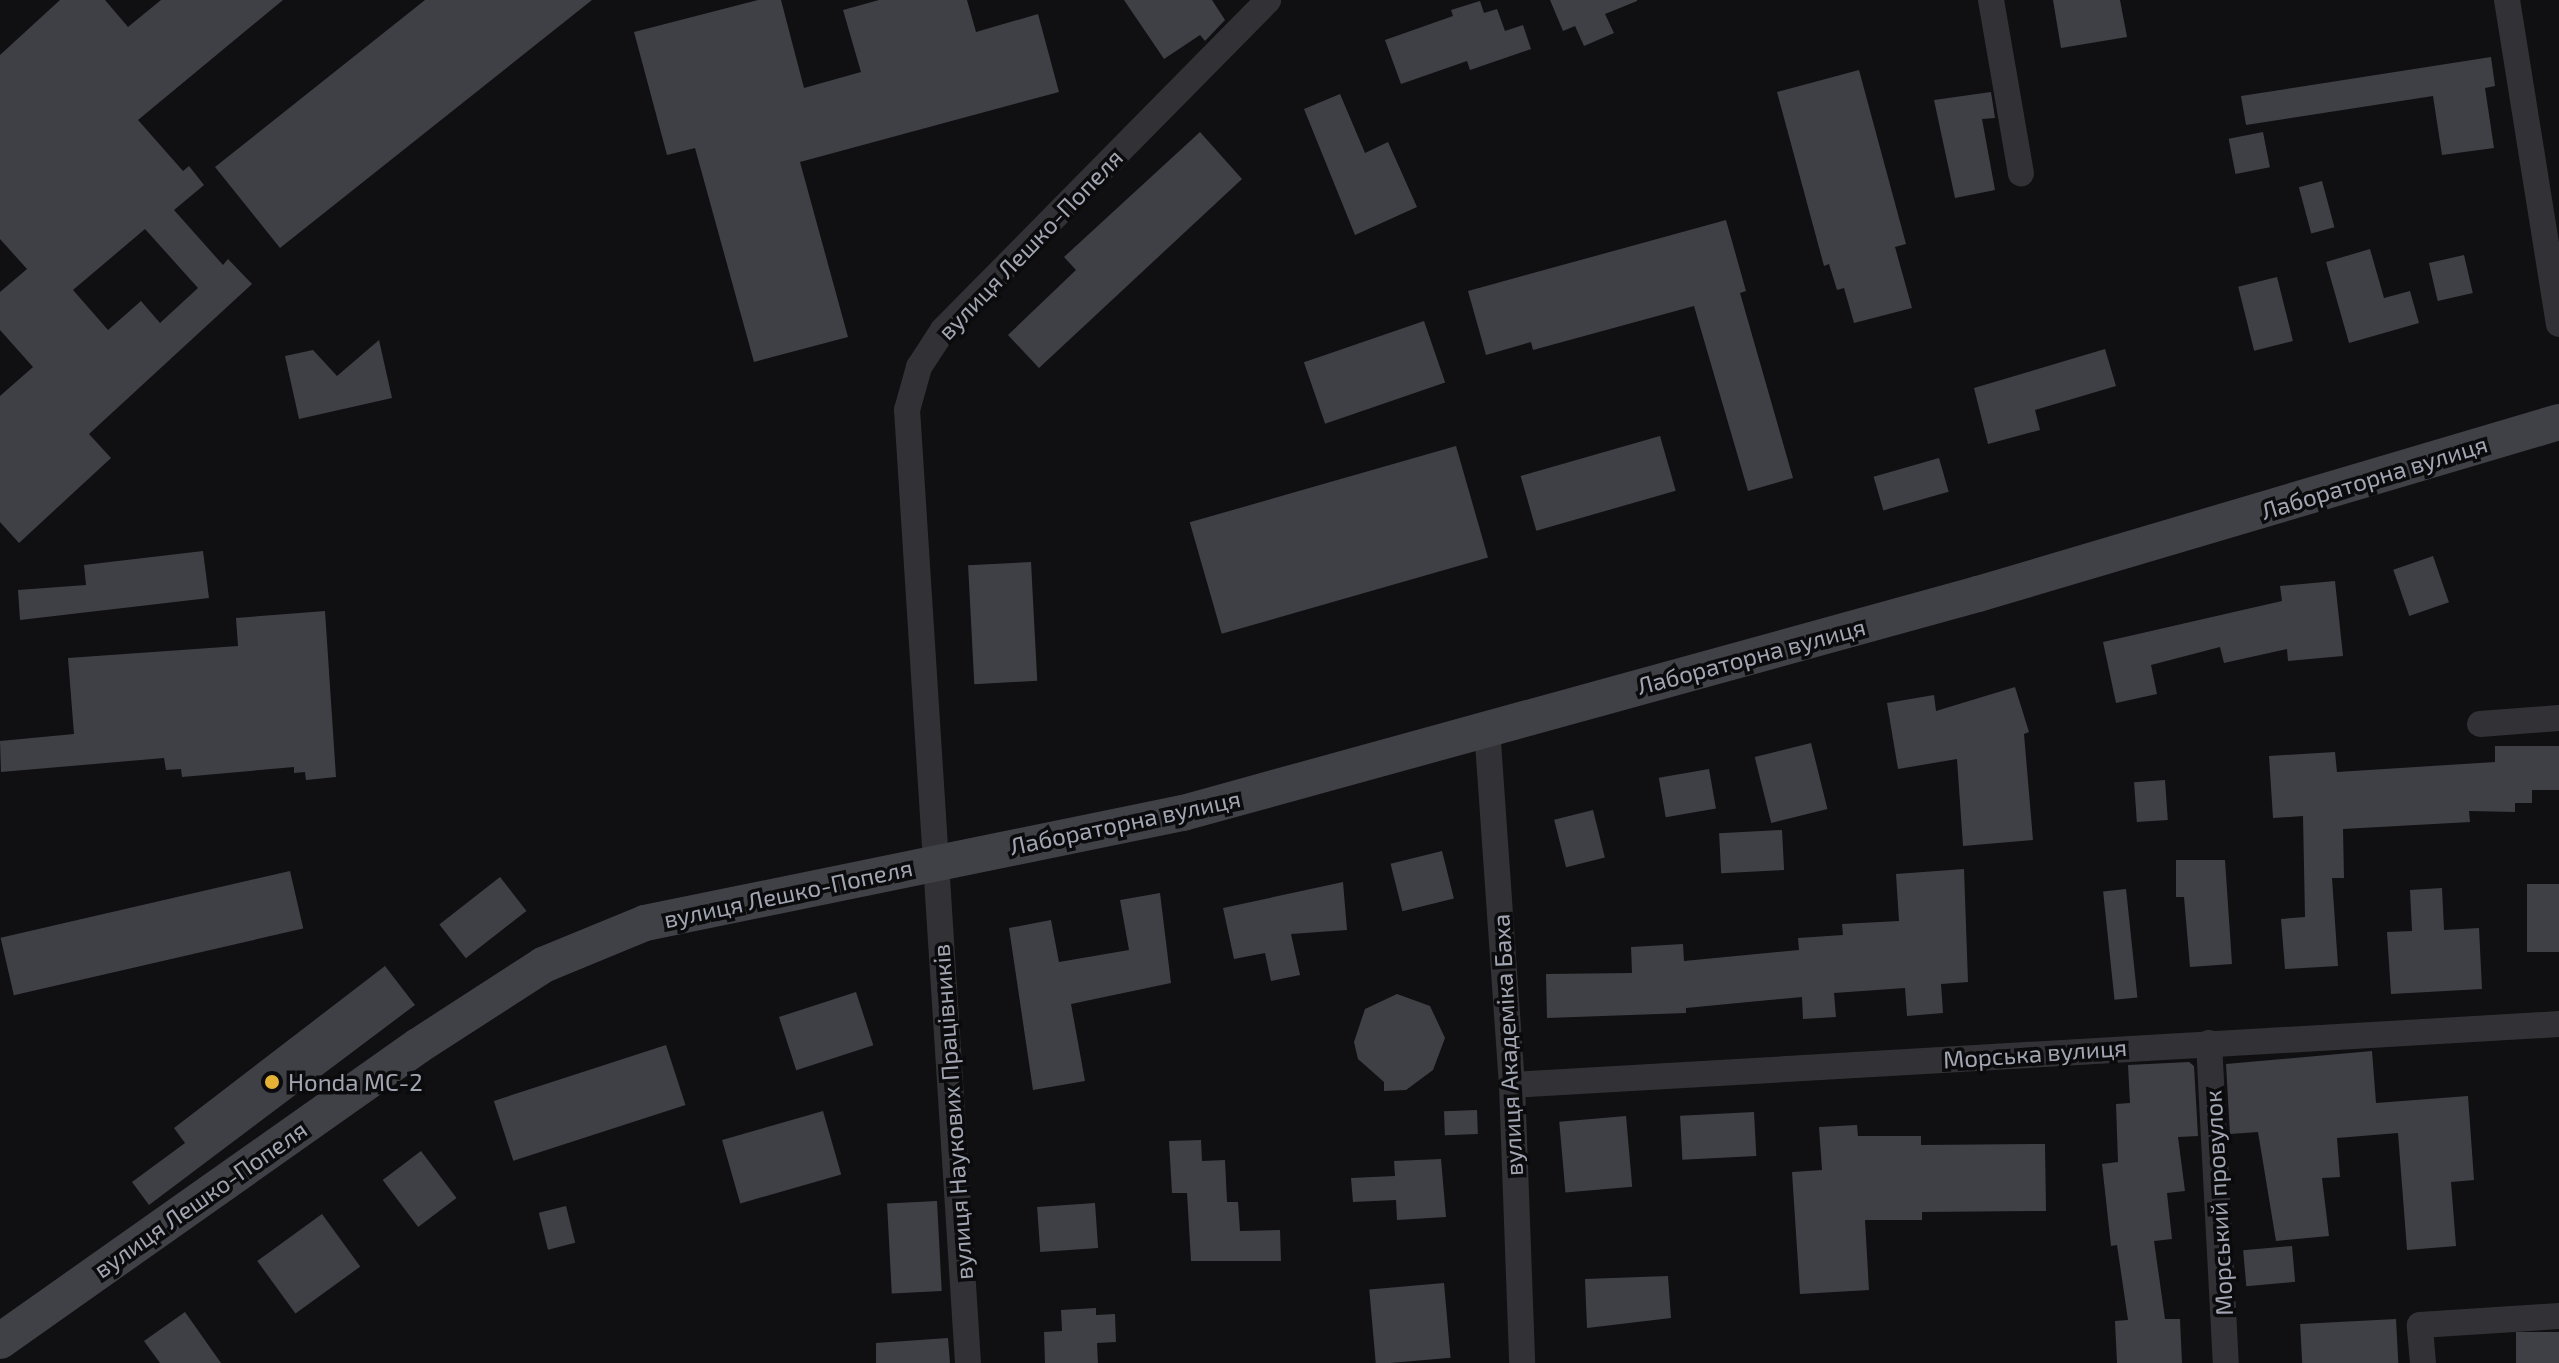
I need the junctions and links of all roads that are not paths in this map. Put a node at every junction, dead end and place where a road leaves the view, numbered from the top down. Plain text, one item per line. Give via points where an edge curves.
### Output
1 (1268, 0) edge
2 (1991, 0) edge
3 (2507, 0) edge
4 (2021, 173) dead end
5 (2559, 324) edge
6 (2559, 422) edge
7 (2559, 718) edge
8 (2480, 724) dead end
9 (1487, 728) junction
10 (936, 862) junction
11 (2559, 1024) edge
12 (2209, 1043) junction
13 (1512, 1085) junction
14 (2559, 1316) edge
15 (0, 1341) edge
16 (968, 1363) edge
17 (1522, 1363) edge
18 (2226, 1363) edge
19 (2423, 1363) edge

1 - 10 street, вулиця Лешко-Попеля via 943,330 919,367 907,410 908,454
2 - 4 street
3 - 5 street
6 - 9 main road, Лабораторна вулиця via 1978,594
7 - 8 street
9 - 10 main road, Лабораторна вулиця via 1183,813
9 - 13 street, вулиця Академіка Баха
10 - 15 main road, вулиця Лешко-Попеля via 645,923 543,965 418,1046
10 - 16 street, вулиця Наукових Працівників
11 - 12 street, Морська вулиця
12 - 13 street, Морська вулиця
12 - 18 street, Морський провулок
13 - 17 street, вулиця Академіка Баха
14 - 19 street via 2420,1325

